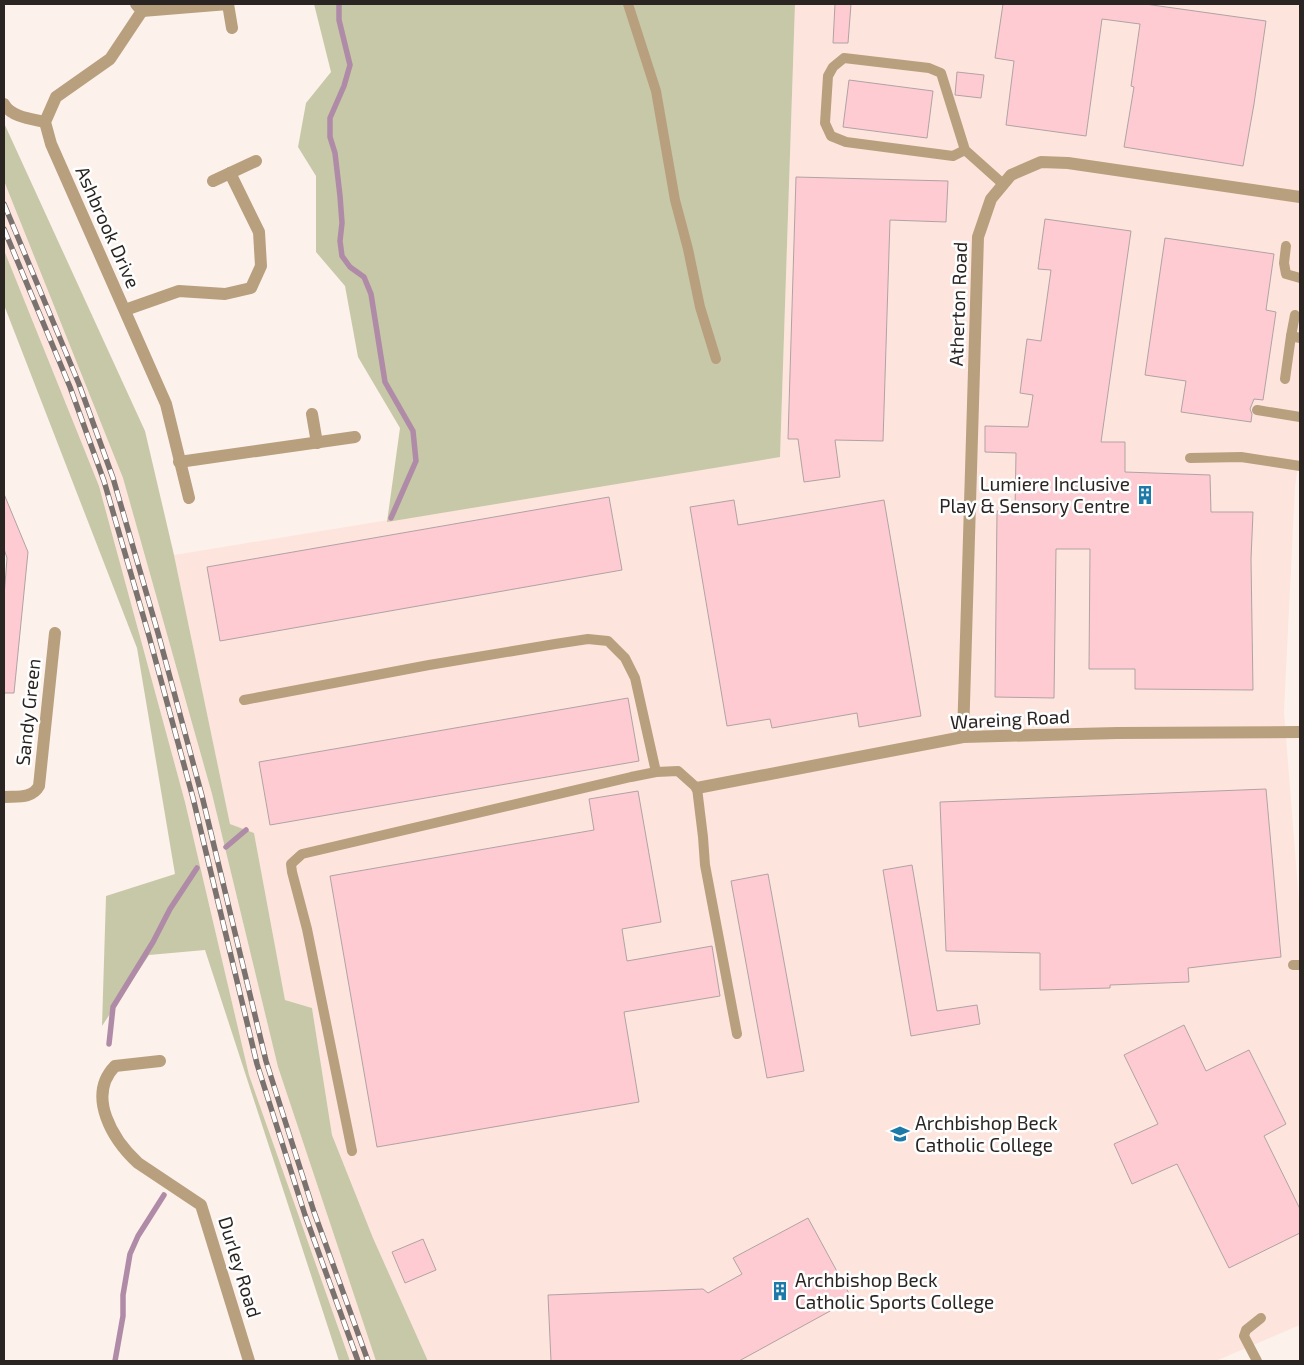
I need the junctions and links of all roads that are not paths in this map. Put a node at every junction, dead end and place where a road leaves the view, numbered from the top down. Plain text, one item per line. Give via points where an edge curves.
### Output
1 (628, 4) edge
2 (139, 7) edge
3 (232, 28) dead end
4 (4, 104) edge
5 (45, 122) junction
6 (965, 150) junction
7 (256, 161) dead end
8 (230, 173) junction
9 (213, 182) dead end
10 (1003, 184) junction
11 (1300, 197) edge
12 (1286, 246) dead end
13 (1300, 278) edge
14 (125, 310) junction
15 (1294, 315) dead end
16 (1296, 337) edge
17 (716, 359) dead end
18 (1285, 379) dead end
19 (1257, 410) dead end
20 (312, 414) dead end
21 (1300, 417) edge
22 (355, 437) dead end
23 (317, 442) junction
24 (1190, 458) dead end
25 (180, 462) junction
26 (1300, 466) edge
27 (189, 498) dead end
28 (55, 633) dead end
29 (244, 700) dead end
30 (1300, 732) edge
31 (963, 737) junction
32 (656, 772) junction
33 (697, 788) junction
34 (4, 797) edge
35 (737, 1034) dead end
36 (160, 1062) dead end
37 (352, 1151) dead end
38 (1261, 1318) dead end
39 (249, 1361) edge
40 (1257, 1361) edge

1 - 17 lane via 656,91 675,200 700,307
2 - 3 street via 228,4
2 - 5 street via 110,59 56,97
4 - 5 street via 6,109 19,116
5 - 14 street, Ashbrook Drive via 51,144
6 - 6 lane via 954,156 846,142 831,136 825,123 828,76 833,67 844,58 929,68 941,73
6 - 10 lane
7 - 8 street
8 - 9 street
8 - 14 street via 259,232 261,266 251,288 225,294 179,291
10 - 11 street, Atherton Road via 1011,175 1040,162 1068,163
10 - 31 street, Atherton Road via 991,199 978,236
12 - 13 lane via 1286,274
14 - 25 street, Ashbrook Drive via 166,404
15 - 16 lane
16 - 18 lane
19 - 21 lane
20 - 23 street
22 - 23 street
23 - 25 street
24 - 26 lane via 1241,457
25 - 27 street, Ashbrook Drive
28 - 34 street, Sandy Green via 39,786 29,795
29 - 32 lane via 563,642 588,638 608,641 625,658 635,678
30 - 31 street, Wareing Road
31 - 33 street, Wareing Road
32 - 33 lane via 678,771
32 - 37 lane via 302,854 291,864
33 - 35 lane via 704,865
36 - 39 street, Durley Road via 115,1066 103,1086 104,1109 114,1134 129,1155 201,1206
38 - 40 lane via 1246,1330 1244,1336

